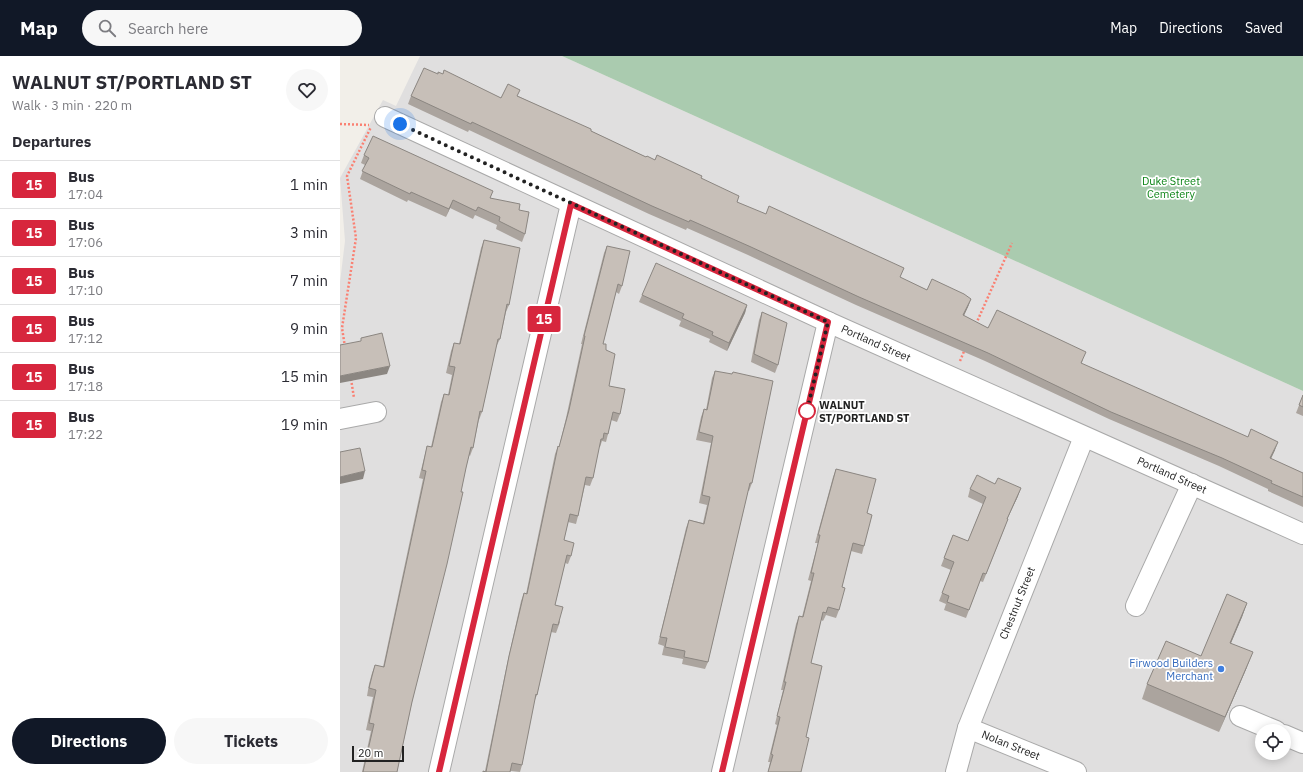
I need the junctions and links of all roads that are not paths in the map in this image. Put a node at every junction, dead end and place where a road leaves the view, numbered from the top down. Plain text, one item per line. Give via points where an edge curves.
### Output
1 (385, 118) dead end
2 (571, 204) junction
3 (828, 322) junction
4 (1084, 436) junction
5 (1192, 484) junction
6 (1303, 534) edge
7 (1136, 606) dead end
8 (1240, 716) dead end
9 (1259, 724) edge
10 (968, 728) junction
11 (1291, 737) edge
12 (1303, 743) edge
13 (439, 772) edge
14 (722, 772) edge
15 (956, 772) edge
16 (1076, 772) edge

1 - 2 street, Portland Street
2 - 3 street, Portland Street
2 - 13 street
3 - 4 street, Portland Street
3 - 14 street
4 - 5 street, Portland Street
4 - 10 street, Chestnut Street
5 - 6 street, Portland Street
5 - 7 street
8 - 9 street
10 - 15 street, Chestnut Street
10 - 16 street, Nolan Street
11 - 12 street

